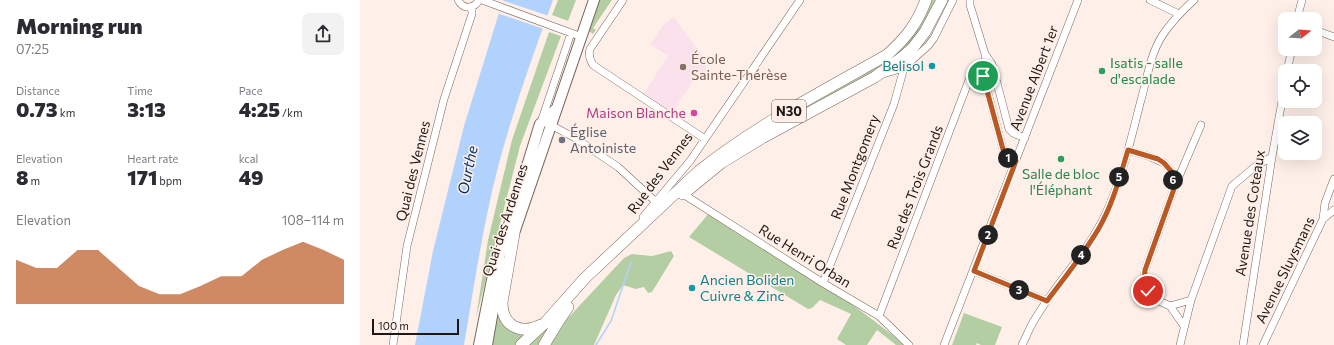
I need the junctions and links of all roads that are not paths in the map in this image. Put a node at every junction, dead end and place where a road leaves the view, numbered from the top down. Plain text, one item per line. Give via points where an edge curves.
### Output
1 (458, 0) edge
2 (594, 0) edge
3 (623, 0) edge
4 (800, 0) edge
5 (926, 0) edge
6 (942, 0) edge
7 (953, 0) edge
8 (1078, 0) edge
9 (1150, 0) edge
10 (1194, 0) edge
11 (1302, 0) edge
12 (483, 1) edge
13 (968, 2) edge
14 (472, 7) junction
15 (1299, 12) edge
16 (1179, 14) junction
17 (571, 33) junction
18 (1322, 33) edge
19 (582, 36) junction
20 (1334, 37) edge
21 (985, 54) junction
22 (902, 64) junction
23 (983, 76) junction
24 (558, 107) junction
25 (1281, 108) edge
26 (540, 124) junction
27 (552, 125) junction
28 (1201, 125) dead end
29 (1025, 138) junction
30 (705, 140) junction
31 (1128, 150) junction
32 (1272, 157) junction
33 (1016, 161) junction
34 (1184, 168) junction
35 (1171, 171) junction
36 (1334, 179) edge
37 (1175, 186) junction
38 (683, 194) junction
39 (656, 202) junction
40 (1334, 210) edge
41 (1323, 219) junction
42 (645, 220) junction
43 (514, 234) junction
44 (974, 271) junction
45 (823, 283) junction
46 (1191, 300) junction
47 (1047, 301) junction
48 (1170, 306) junction
49 (879, 316) junction
50 (545, 323) junction
51 (1184, 326) junction
52 (392, 345) edge
53 (479, 345) edge
54 (487, 345) edge
55 (521, 345) edge
56 (544, 345) edge
57 (909, 345) edge
58 (944, 345) edge
59 (1022, 345) edge
60 (1180, 345) edge
61 (1243, 345) edge
62 (1263, 345) edge

1 - 14 street via 461,5
2 - 19 main road, Quai des Ardennes
3 - 30 street via 590,49 590,60 593,65
4 - 30 street, Rue des Vennes
5 - 42 main road, N30 via 910,32 887,55 757,129 717,156
6 - 22 main road, N30 via 925,32
7 - 22 street via 928,46
8 - 29 street, Avenue Albert 1er
9 - 16 street
10 - 16 street
11 - 15 street
12 - 14 street
12 - 17 street
13 - 21 street
14 - 52 street, Quai des Vennes via 472,14 444,99 407,246
16 - 31 street via 1161,37 1152,61
17 - 19 street
17 - 26 street, Quai des Ardennes
18 - 20 street
19 - 24 main road, Quai des Ardennes
21 - 23 street
21 - 29 street via 992,64 1010,131
22 - 38 main road, N30 via 762,138 721,163
22 - 45 street, Rue Montgomery via 894,104
23 - 33 street via 1004,153
23 - 49 street, Rue des Trois Grands via 969,80
24 - 26 main road, Quai des Ardennes
24 - 27 main road, Quai des Ardennes
25 - 32 street, Avenue des Coteaux
26 - 53 main road, Quai des Ardennes via 492,280
27 - 39 street via 618,167
27 - 43 main road, Quai des Ardennes
28 - 34 street
29 - 33 street, Avenue Albert 1er
30 - 39 street, Rue des Vennes
31 - 35 street via 1158,159
31 - 47 street via 1100,227
32 - 46 street via 1257,165 1232,186
32 - 61 street, Avenue des Coteaux
33 - 44 street, Avenue Albert 1er
34 - 35 street
34 - 37 street
35 - 37 street
36 - 41 street via 1325,203
37 - 48 street via 1144,278 1144,283 1152,296
38 - 45 street, Rue Henri Orban
38 - 56 main road, Rue des Vennes / N30 via 582,291
39 - 42 street, Rue des Vennes via 643,216
40 - 41 street, Avenue Sluysmans
41 - 62 street, Avenue Sluysmans
42 - 50 main road, Rue des Vennes / N30 via 585,278
43 - 50 main road via 502,311 507,322 515,327 526,329
43 - 54 main road, Quai des Ardennes via 499,283
44 - 47 street
44 - 58 street, Avenue Albert 1er
45 - 49 street, Rue Henri Orban
46 - 48 street
46 - 51 street
47 - 59 street via 1031,325
48 - 51 street
49 - 57 street, Rue Henri Orban
50 - 55 main road, Rue des Vennes / N30
51 - 60 street

